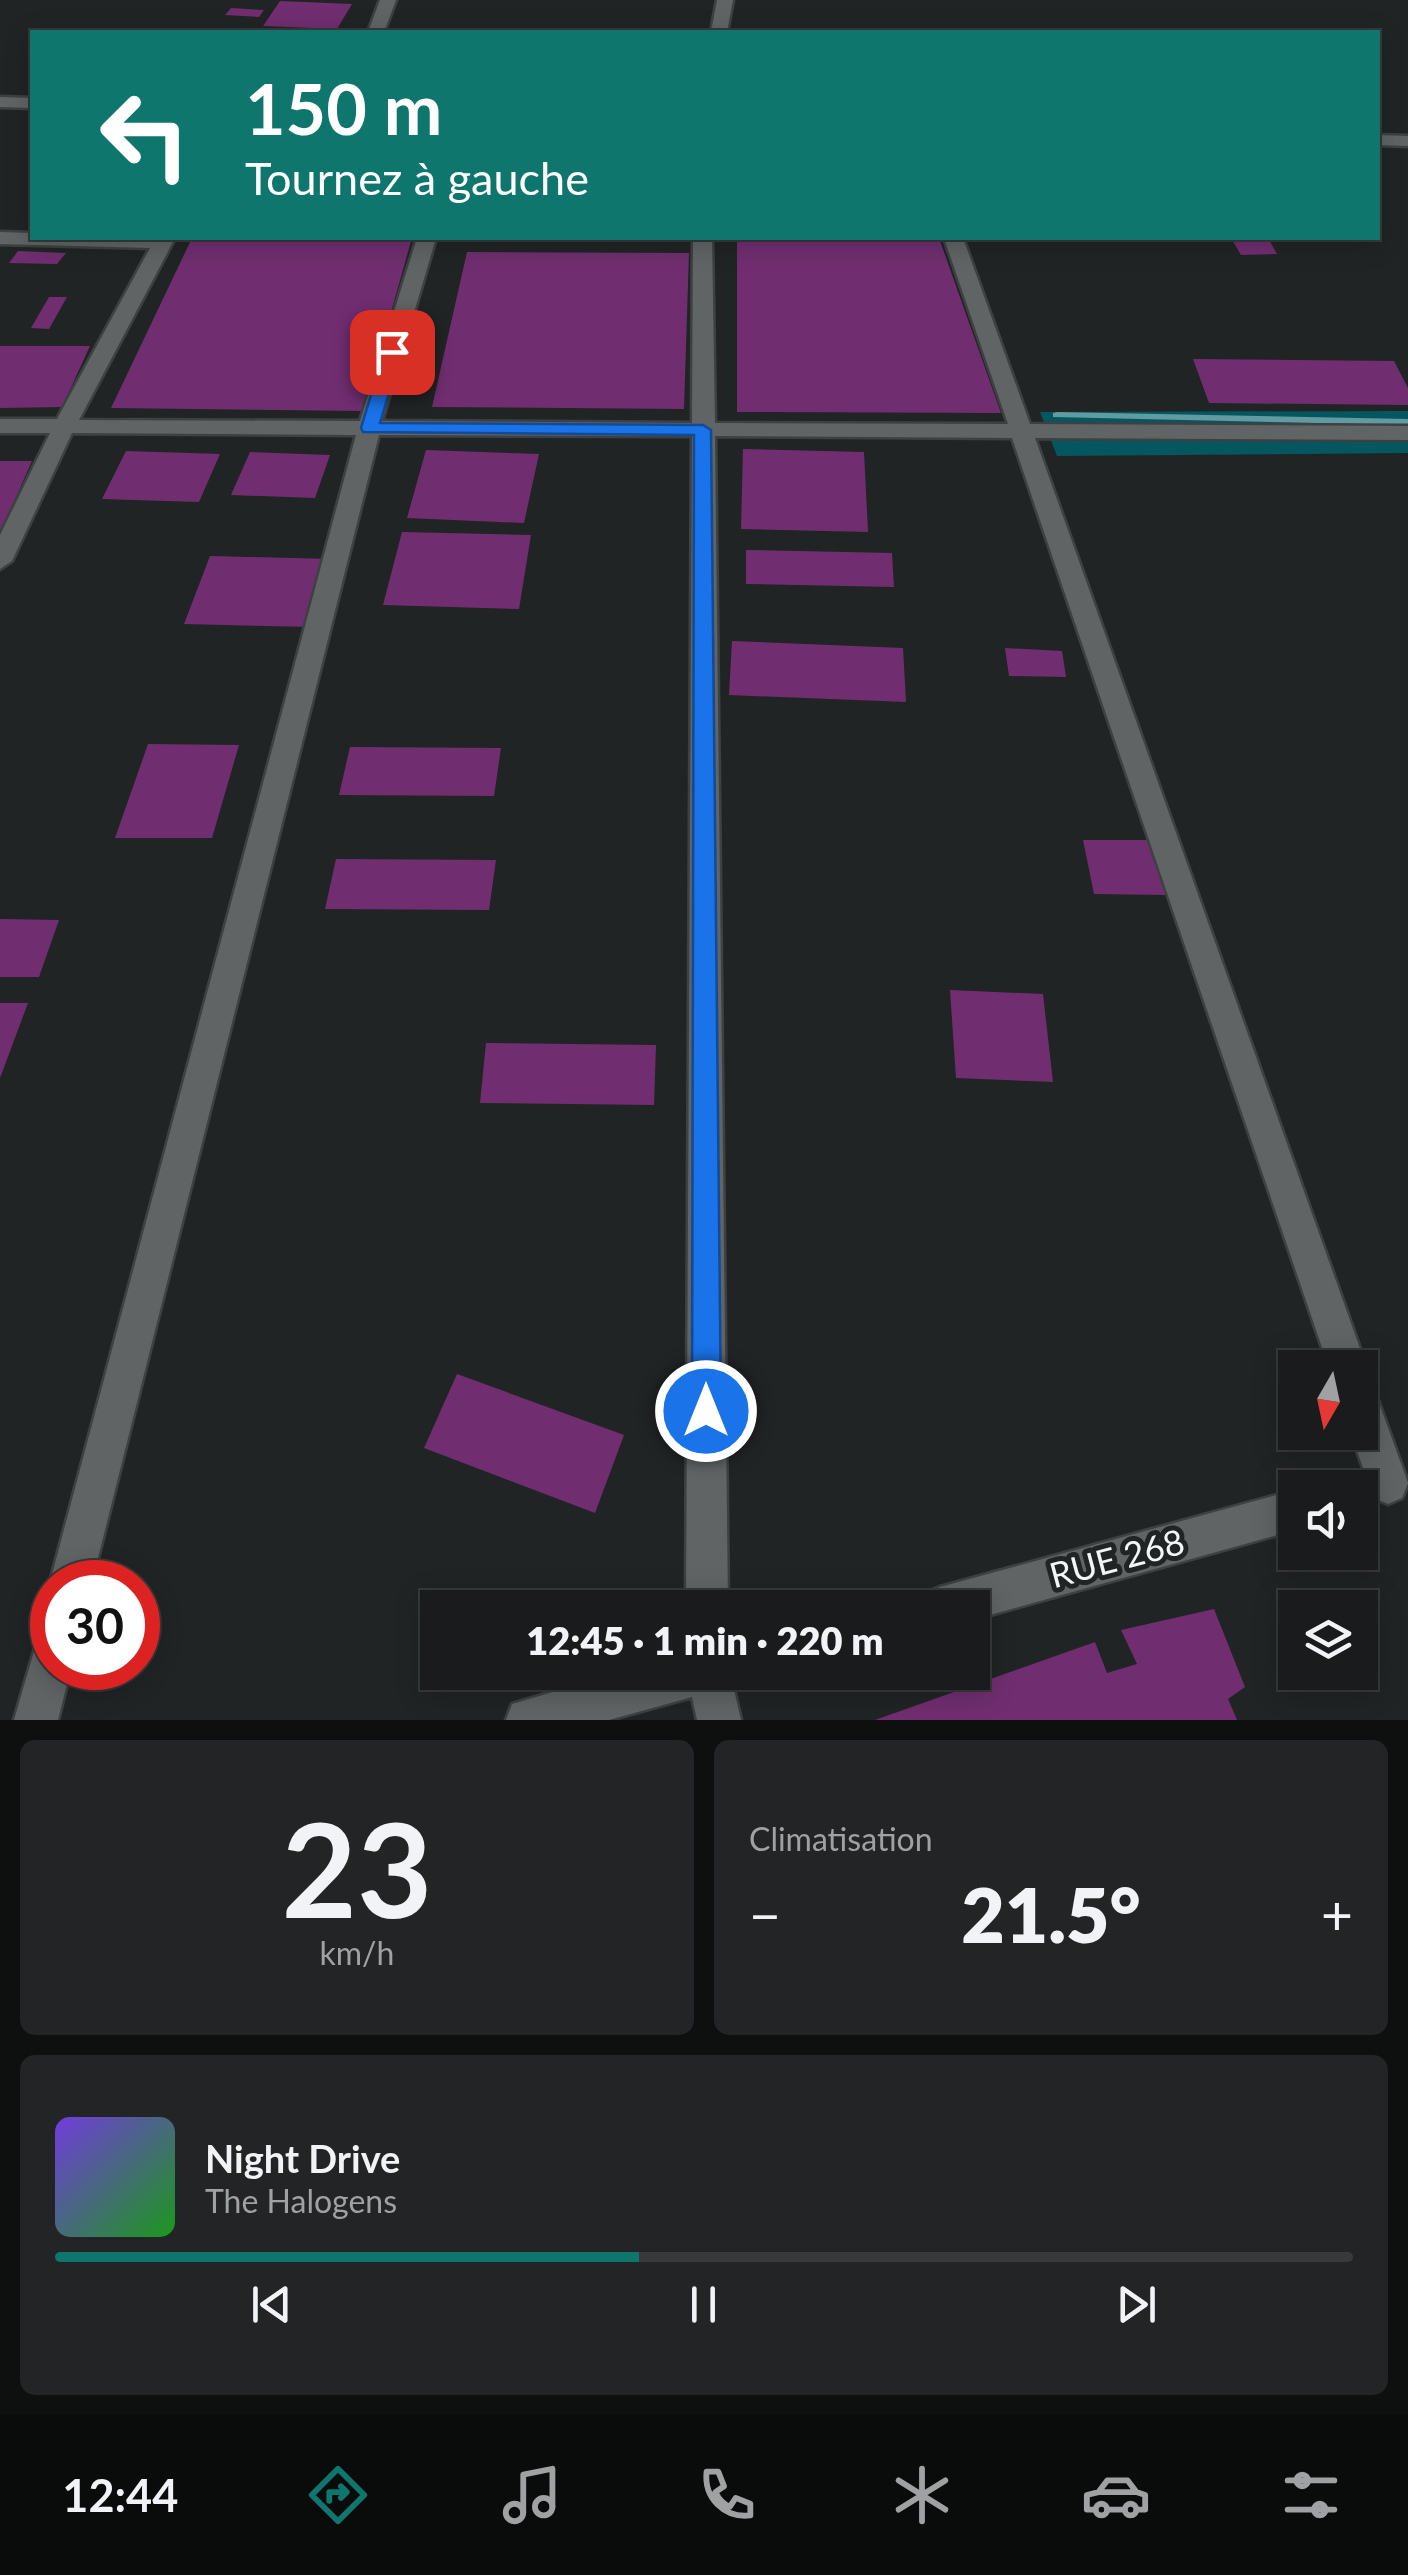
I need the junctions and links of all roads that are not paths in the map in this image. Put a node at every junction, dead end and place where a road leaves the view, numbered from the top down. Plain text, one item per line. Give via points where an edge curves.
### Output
1 (388, 0) edge
2 (725, 0) edge
3 (377, 30) edge
4 (719, 30) edge
5 (0, 102) edge
6 (30, 103) edge
7 (1380, 140) edge
8 (1408, 141) edge
9 (0, 238) edge
10 (30, 238) edge
11 (164, 240) edge
12 (426, 240) edge
13 (703, 240) edge
14 (955, 240) edge
15 (0, 426) edge
16 (64, 427) junction
17 (370, 428) junction
18 (703, 430) junction
19 (1022, 432) junction
20 (1408, 433) edge
21 (0, 560) edge
22 (1342, 1350) edge
23 (1374, 1450) edge
24 (1385, 1485) edge
25 (1278, 1515) edge
26 (78, 1560) edge
27 (707, 1590) edge
28 (990, 1594) edge
29 (44, 1690) edge
30 (639, 1690) edge
31 (710, 1690) edge
32 (36, 1720) edge
33 (528, 1720) edge
34 (719, 1720) edge

1 - 3 street
2 - 4 street
5 - 6 street
7 - 8 street
9 - 10 street
11 - 16 street
12 - 17 street
13 - 18 street
14 - 19 street
15 - 16 street
16 - 17 street
16 - 21 street
17 - 18 street
17 - 26 street
18 - 19 street
18 - 27 street
19 - 20 street
19 - 22 street
23 - 24 street
25 - 28 street, RUE 268
29 - 32 street
30 - 33 street
31 - 34 street

